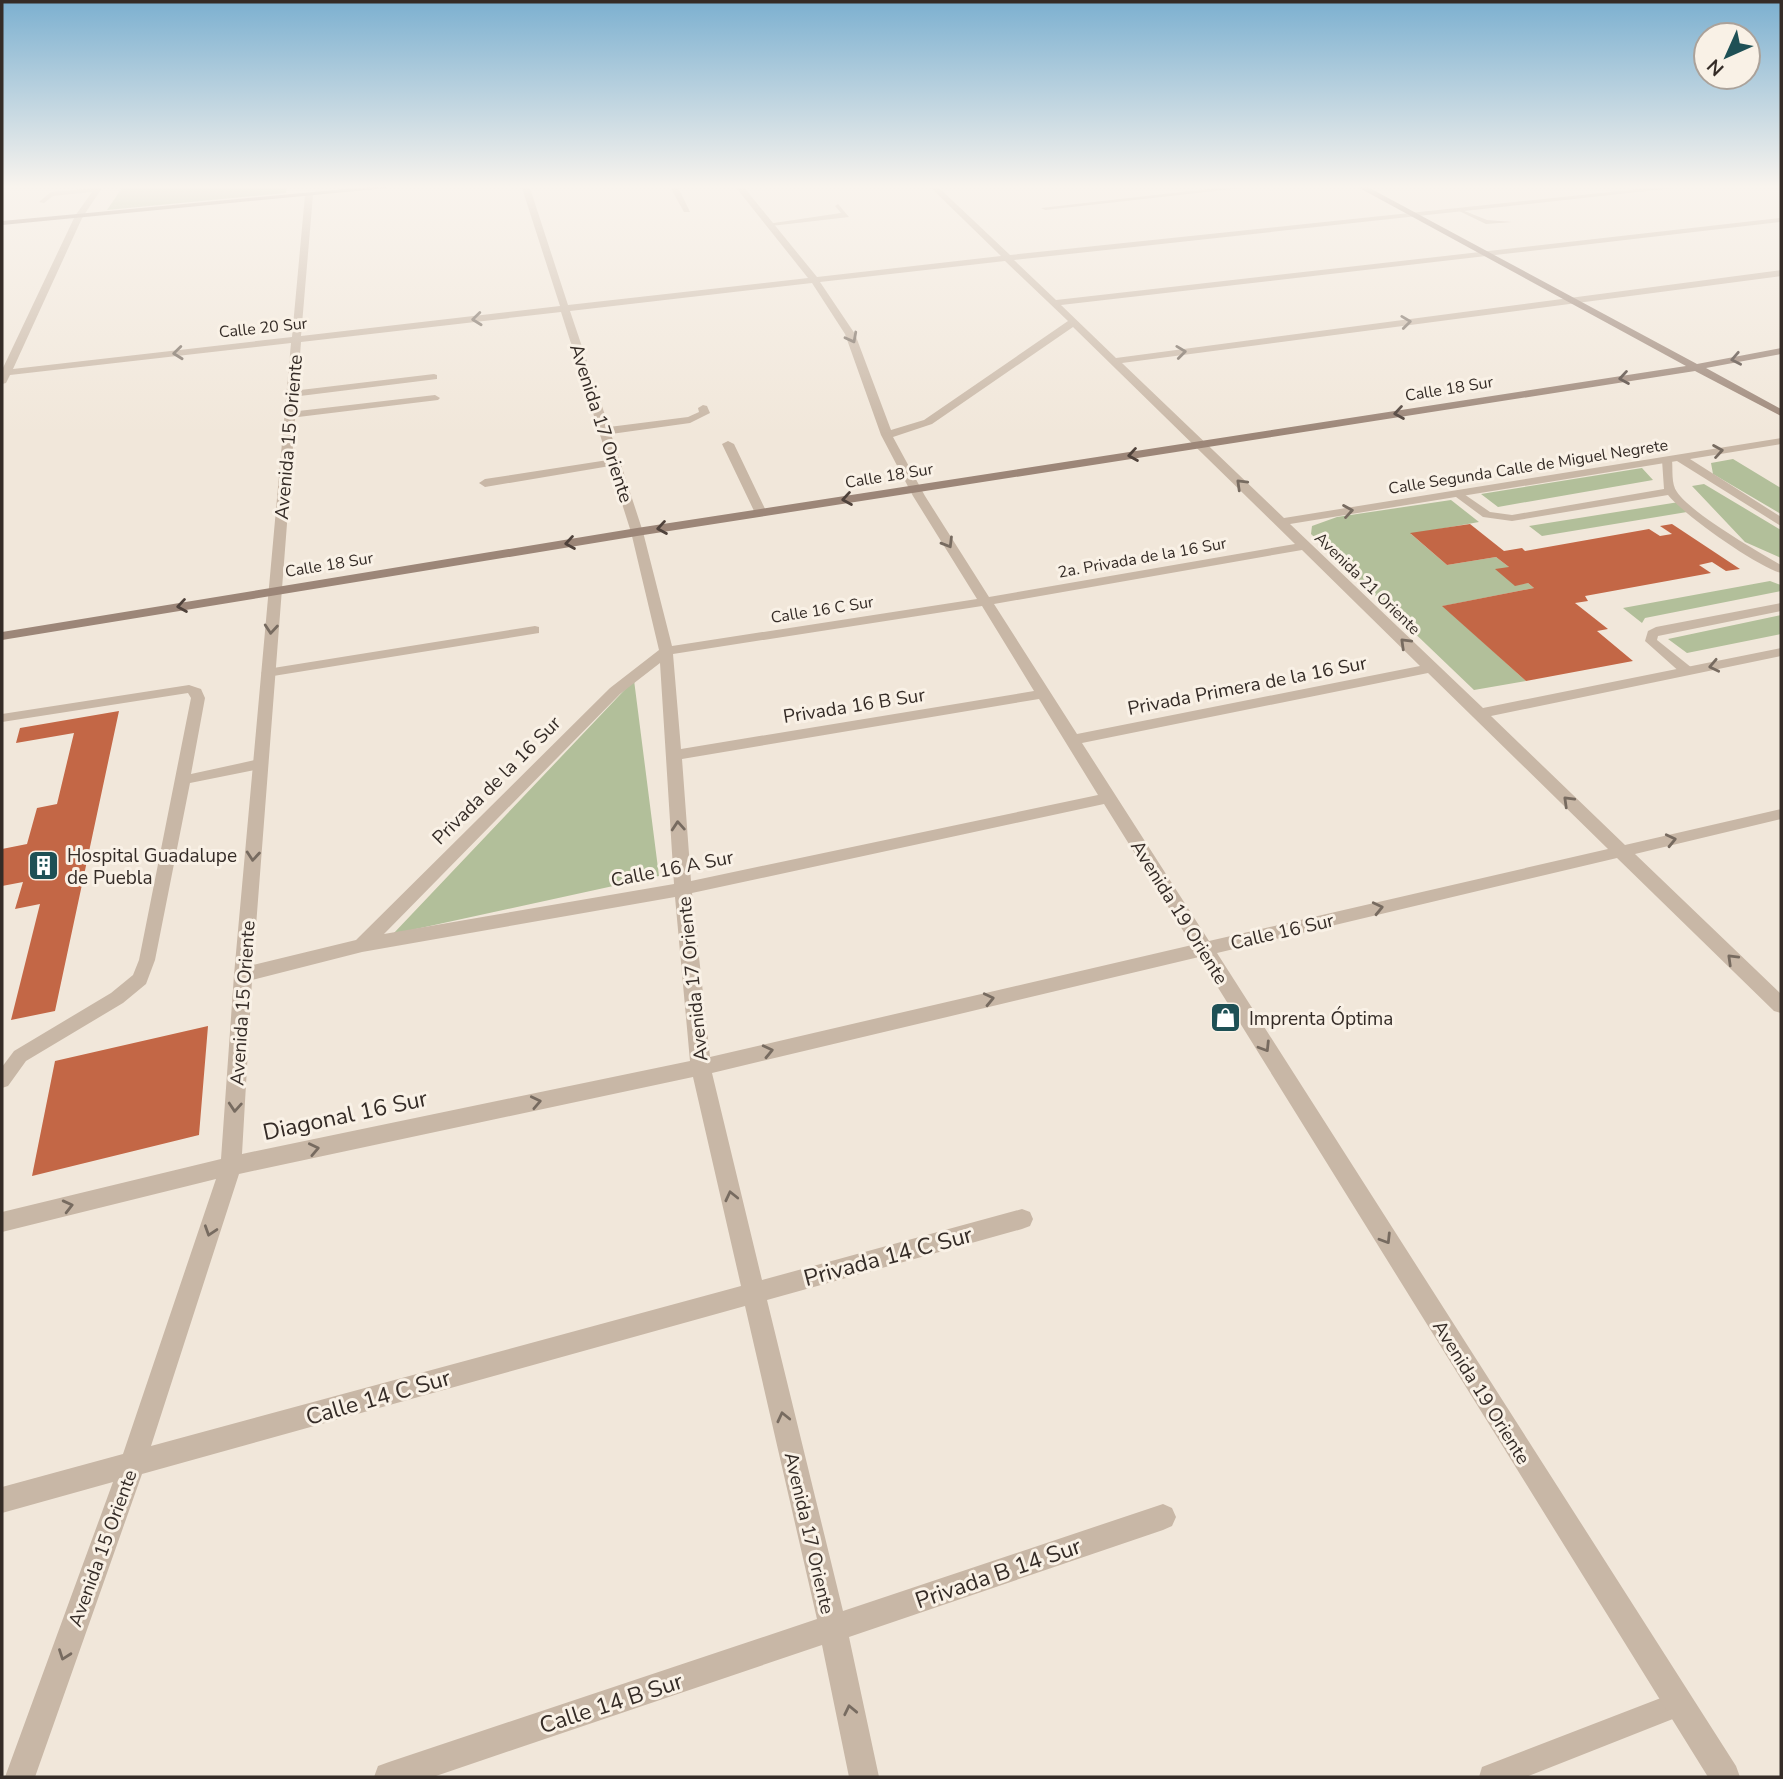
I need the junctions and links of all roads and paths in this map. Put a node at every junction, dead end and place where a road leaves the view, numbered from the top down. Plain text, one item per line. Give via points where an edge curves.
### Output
1 (54, 268) edge
2 (302, 268) edge
3 (552, 268) edge
4 (805, 268) edge
5 (923, 268) edge
6 (1017, 268) edge
7 (1362, 268) edge
8 (1512, 268) edge
9 (1781, 273) edge
10 (815, 281) junction
11 (1572, 300) junction
12 (1054, 303) junction
13 (566, 309) junction
14 (1073, 322) junction
15 (296, 339) junction
16 (1781, 351) edge
17 (1113, 360) junction
18 (1696, 367) junction
19 (3, 375) edge
20 (434, 377) dead end
21 (292, 394) junction
22 (435, 398) dead end
23 (702, 408) dead end
24 (1778, 409) edge
25 (290, 415) junction
26 (606, 431) junction
27 (887, 435) junction
28 (1781, 441) edge
29 (728, 444) dead end
30 (1200, 444) junction
31 (1680, 458) junction
32 (1667, 460) junction
33 (615, 462) junction
34 (485, 483) dead end
35 (914, 489) junction
36 (1670, 491) junction
37 (1457, 494) junction
38 (761, 513) junction
39 (1280, 522) junction
40 (1781, 522) edge
41 (637, 531) junction
42 (1305, 546) junction
43 (1781, 570) edge
44 (274, 591) junction
45 (984, 602) junction
46 (1781, 607) edge
47 (535, 630) dead end
48 (2, 636) edge
49 (666, 651) junction
50 (1781, 652) edge
51 (1431, 668) junction
52 (1687, 671) junction
53 (267, 673) junction
54 (1042, 694) junction
55 (1478, 714) junction
56 (2, 718) edge
57 (1071, 740) junction
58 (673, 755) junction
59 (260, 764) junction
60 (183, 780) junction
61 (1108, 798) junction
62 (1781, 814) edge
63 (1620, 852) junction
64 (683, 889) junction
65 (362, 945) junction
66 (1203, 949) junction
67 (243, 975) junction
68 (1781, 1006) edge
69 (701, 1067) junction
70 (2, 1081) edge
71 (231, 1166) junction
72 (1022, 1219) dead end
73 (2, 1222) edge
74 (754, 1293) junction
75 (132, 1465) junction
76 (2, 1500) edge
77 (1163, 1517) dead end
78 (833, 1629) junction
79 (1679, 1704) junction
80 (20, 1777) edge
81 (389, 1777) edge
82 (864, 1777) edge
83 (1492, 1777) edge
84 (1725, 1777) edge

1 - 19 street
2 - 15 street, Avenida 15 Oriente
3 - 13 street, Avenida 17 Oriente
4 - 10 street, Avenida 19 Oriente
5 - 10 street, Calle 20 Sur
6 - 12 street, Avenida 21 Oriente
7 - 12 street
8 - 11 street
9 - 11 street
10 - 13 street, Calle 20 Sur
10 -> 27 street, Avenida 19 Oriente via 856,344
17 -> 11 street
11 - 18 street
12 - 14 street, Avenida 21 Oriente
13 -> 15 street, Calle 20 Sur
13 - 26 street, Avenida 17 Oriente
14 - 17 street, Avenida 21 Oriente
14 - 27 street via 928,422
15 -> 19 street, Calle 20 Sur
15 - 21 street, Avenida 15 Oriente
16 -> 18 street, Calle 18 Sur
17 - 30 street, Avenida 21 Oriente
18 - 24 street
18 -> 30 street, Calle 18 Sur
20 - 21 lane
21 - 25 street, Avenida 15 Oriente
22 - 25 lane
23 - 26 street via 705,413 690,420
25 - 44 street, Avenida 15 Oriente
26 - 33 street, Avenida 17 Oriente
27 - 35 street, Avenida 19 Oriente
31 -> 28 street, Calle Segunda Calle de Miguel Negrete
29 - 38 street
30 -> 35 street, Calle 18 Sur
39 -> 30 street, Avenida 21 Oriente
31 - 32 street, Calle Segunda Calle de Miguel Negrete
31 - 40 street
32 - 36 lane
32 - 37 street, Calle Segunda Calle de Miguel Negrete
33 - 34 street
33 - 41 street, Avenida 17 Oriente
35 -> 38 street, Calle 18 Sur
35 -> 45 street, Avenida 19 Oriente
36 - 37 lane via 1512,518 1487,515
36 - 43 lane via 1701,519
39 -> 37 street, Calle Segunda Calle de Miguel Negrete
38 -> 41 street, Calle 18 Sur
39 - 42 street, Avenida 21 Oriente
41 -> 44 street, Calle 18 Sur
41 - 49 street, Avenida 17 Oriente
42 - 45 street, 2a. Privada de la 16 Sur
51 -> 42 street, Avenida 21 Oriente
44 -> 48 street, Calle 18 Sur
44 -> 53 street, Avenida 15 Oriente
45 - 49 street, Calle 16 C Sur
45 - 54 street, Avenida 19 Oriente
46 - 52 lane via 1652,635 1657,649
47 - 53 lane
49 - 58 street, Avenida 17 Oriente
49 - 65 street, Privada de la 16 Sur via 615,691
50 -> 52 street
51 - 55 street, Avenida 21 Oriente
51 - 57 street, Privada Primera de la 16 Sur
52 - 55 street
53 - 59 street, Avenida 15 Oriente
54 - 57 street, Avenida 19 Oriente
54 - 58 street, Privada 16 B Sur
63 -> 55 street, Avenida 21 Oriente
56 - 60 lane via 189,689 198,698
57 - 61 street, Avenida 19 Oriente
64 -> 58 street, Avenida 17 Oriente
59 - 60 lane
59 -> 67 street, Avenida 15 Oriente
60 - 70 lane via 140,979 117,998 20,1056
61 - 64 street, Calle 16 A Sur
61 - 66 street, Avenida 19 Oriente
63 -> 62 street, Calle 16 Sur
66 -> 63 street, Calle 16 Sur
68 -> 63 street, Avenida 21 Oriente
64 - 65 street, Calle 16 A Sur
64 - 69 street, Avenida 17 Oriente
65 - 67 street, Calle 16 A Sur
69 -> 66 street, Calle 16 Sur
66 -> 79 street, Avenida 19 Oriente
67 -> 71 street, Avenida 15 Oriente
71 -> 69 street, Diagonal 16 Sur
74 -> 69 street, Avenida 17 Oriente
73 -> 71 street, Diagonal 16 Sur
71 -> 75 street, Avenida 15 Oriente
72 - 74 street, Privada 14 C Sur
74 - 75 street, Calle 14 C Sur
78 -> 74 street, Avenida 17 Oriente
75 - 76 street, Calle 14 C Sur
75 -> 80 street, Avenida 15 Oriente
77 - 78 street, Privada B 14 Sur
78 - 81 street, Calle 14 B Sur
82 -> 78 street, Avenida 17 Oriente
79 - 83 lane
79 - 84 street, Avenida 19 Oriente

